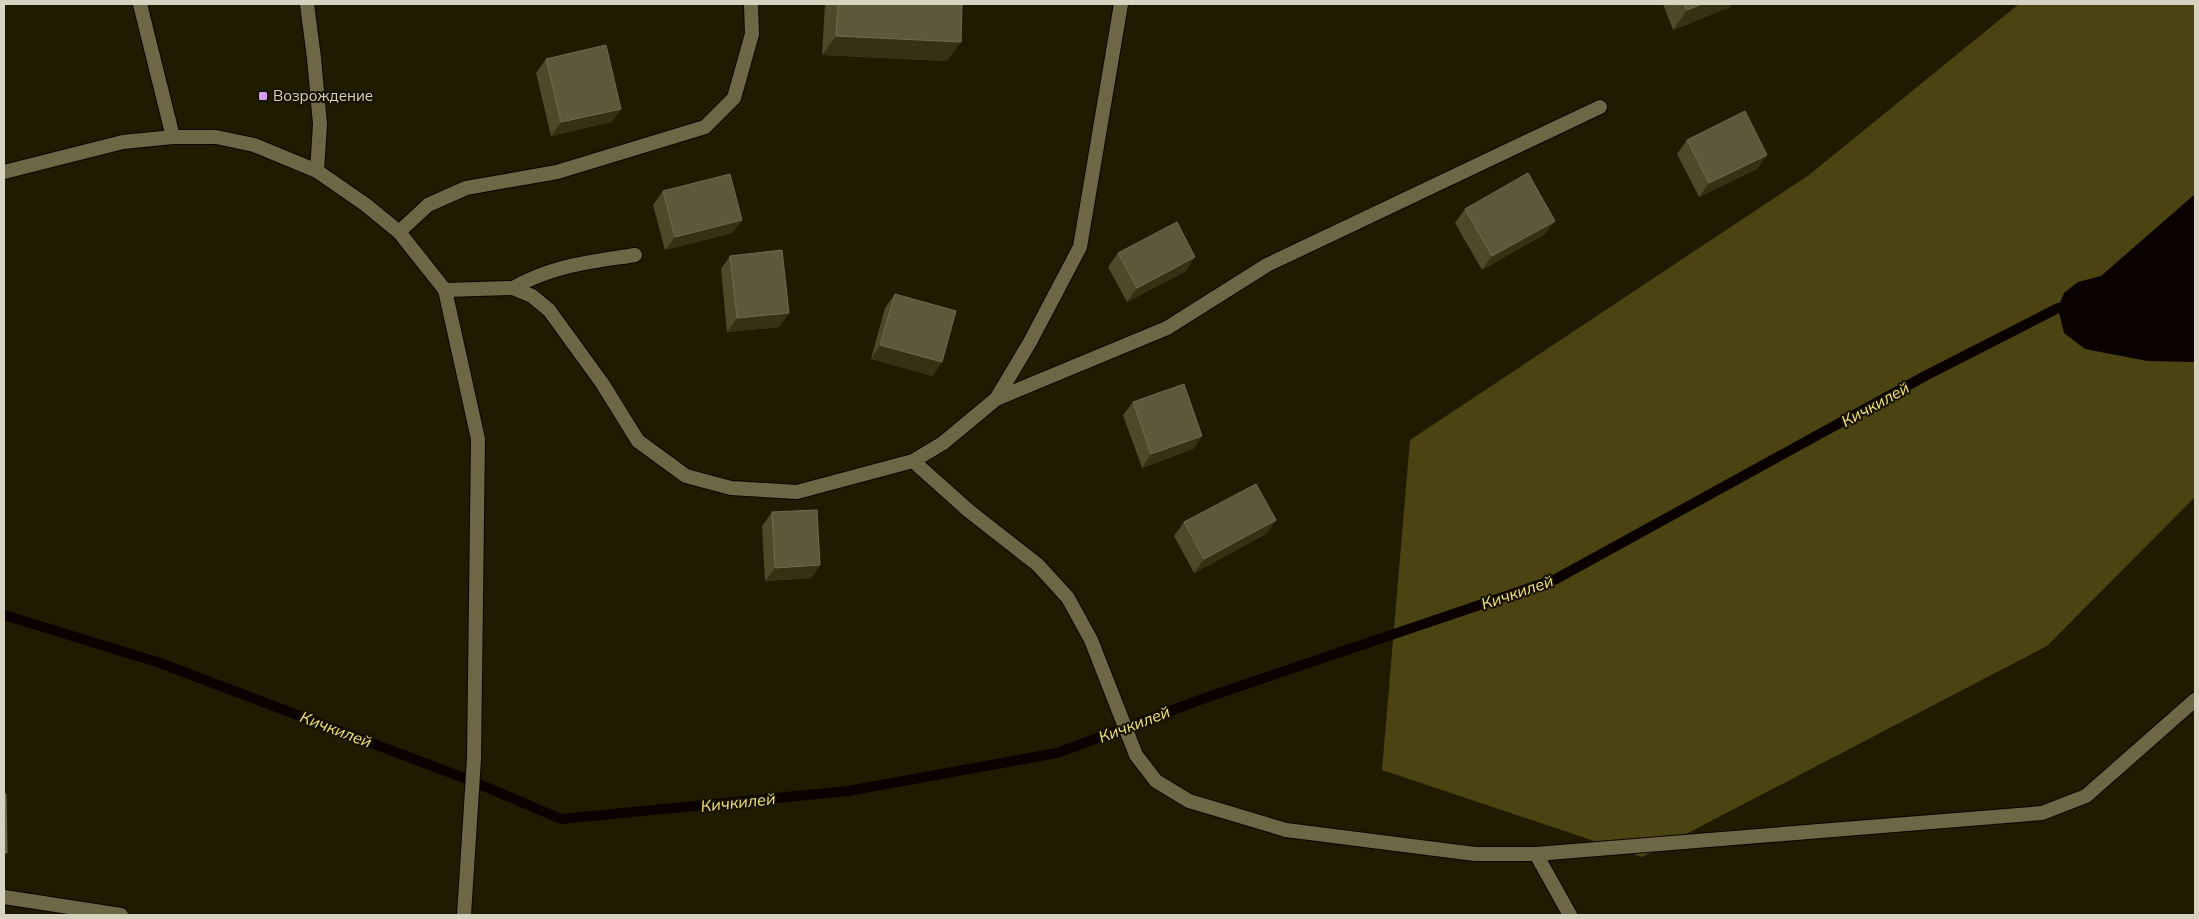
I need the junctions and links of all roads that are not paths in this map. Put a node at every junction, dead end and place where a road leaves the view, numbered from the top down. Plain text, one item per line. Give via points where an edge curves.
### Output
1 (140, 4) edge
2 (307, 4) edge
3 (751, 4) edge
4 (1121, 4) edge
5 (1600, 107) dead end
6 (173, 137) junction
7 (4, 172) edge
8 (318, 172) junction
9 (399, 232) junction
10 (635, 255) dead end
11 (513, 288) junction
12 (445, 290) junction
13 (996, 399) junction
14 (913, 461) junction
15 (2195, 700) edge
16 (1536, 854) junction
17 (4, 897) edge
18 (121, 915) edge
19 (464, 915) edge
20 (1570, 915) edge

1 - 6 street
2 - 8 street via 320,124
3 - 9 street via 752,34 734,98 704,127 557,172 466,188 428,205
4 - 13 street via 1080,247
5 - 13 street via 1267,265 1167,328
6 - 7 street via 123,142
6 - 8 street via 216,137 254,145
8 - 9 street
9 - 12 street
10 - 11 street via 557,268
11 - 12 street
11 - 14 street via 532,296 549,310 602,383 638,441 686,476 731,488 797,492
12 - 19 street via 478,439 474,759
13 - 14 street via 943,443
14 - 16 street via 969,511 1038,565 1068,598 1092,640 1136,755 1156,781 1188,801 1286,830 1475,854
15 - 16 street via 2086,796 2042,813
16 - 20 street
17 - 18 street

